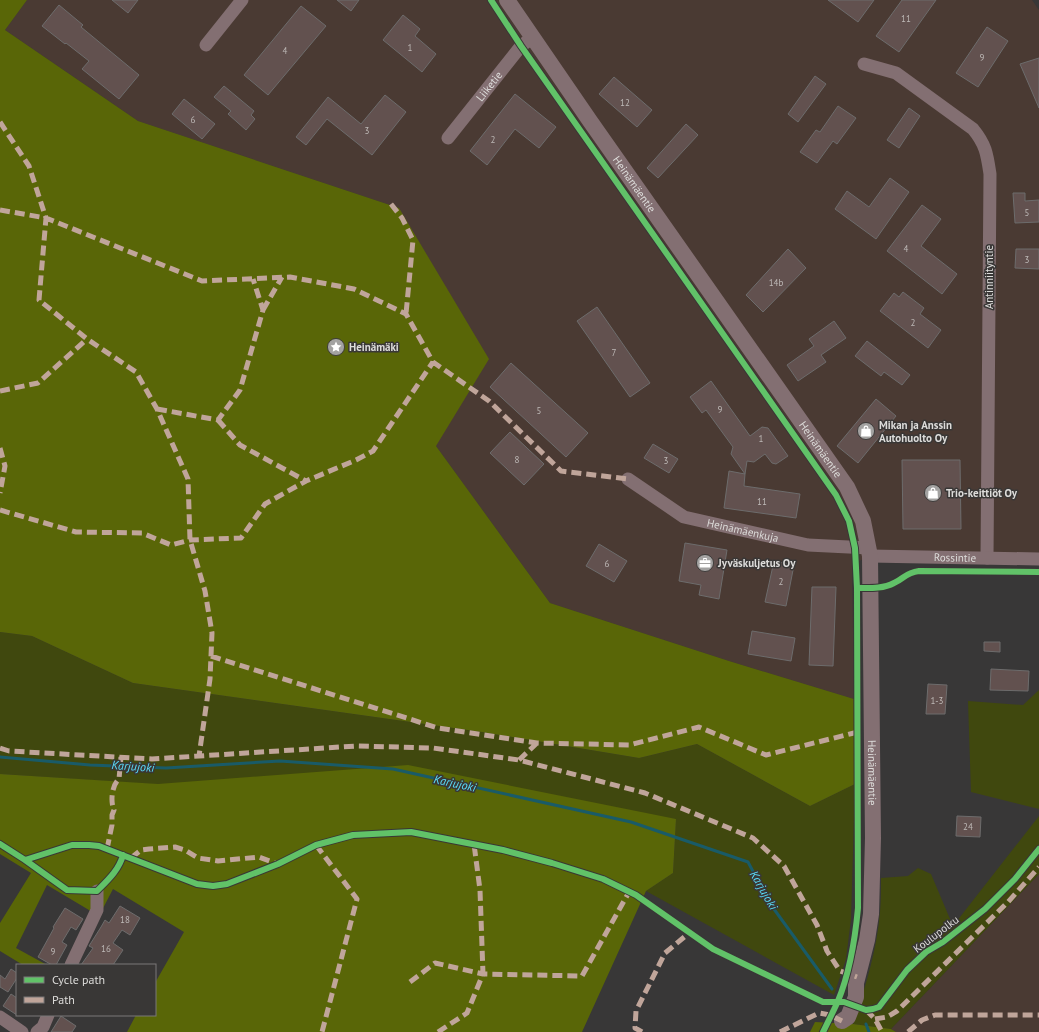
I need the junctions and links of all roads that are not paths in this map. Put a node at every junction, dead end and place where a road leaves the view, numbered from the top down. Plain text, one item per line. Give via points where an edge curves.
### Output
1 (242, 0) edge
2 (507, 0) edge
3 (533, 38) junction
4 (206, 45) dead end
5 (864, 64) dead end
6 (448, 138) dead end
7 (628, 479) dead end
8 (870, 552) junction
9 (987, 558) junction
10 (1039, 559) edge
11 (97, 891) dead end
12 (71, 964) edge
13 (48, 1016) edge
14 (0, 1017) edge
15 (840, 1027) edge
16 (22, 1032) edge
17 (37, 1032) edge

1 - 4 street
2 - 3 street, Heinämäentie
3 - 6 street, Liiketie via 521,46
3 - 8 street, Heinämäentie via 847,487 863,521
5 - 9 street, Antinniityntie via 896,73 973,129 982,140 988,157 990,174
7 - 8 street, Heinämäenkuja via 684,517 808,544
8 - 9 street, Rossintie
8 - 15 street, Heinämäentie via 873,874 871,914 868,940 856,983 842,1006
9 - 10 street, Rossintie
11 - 12 street via 97,910
13 - 17 street via 43,1028
14 - 16 street

